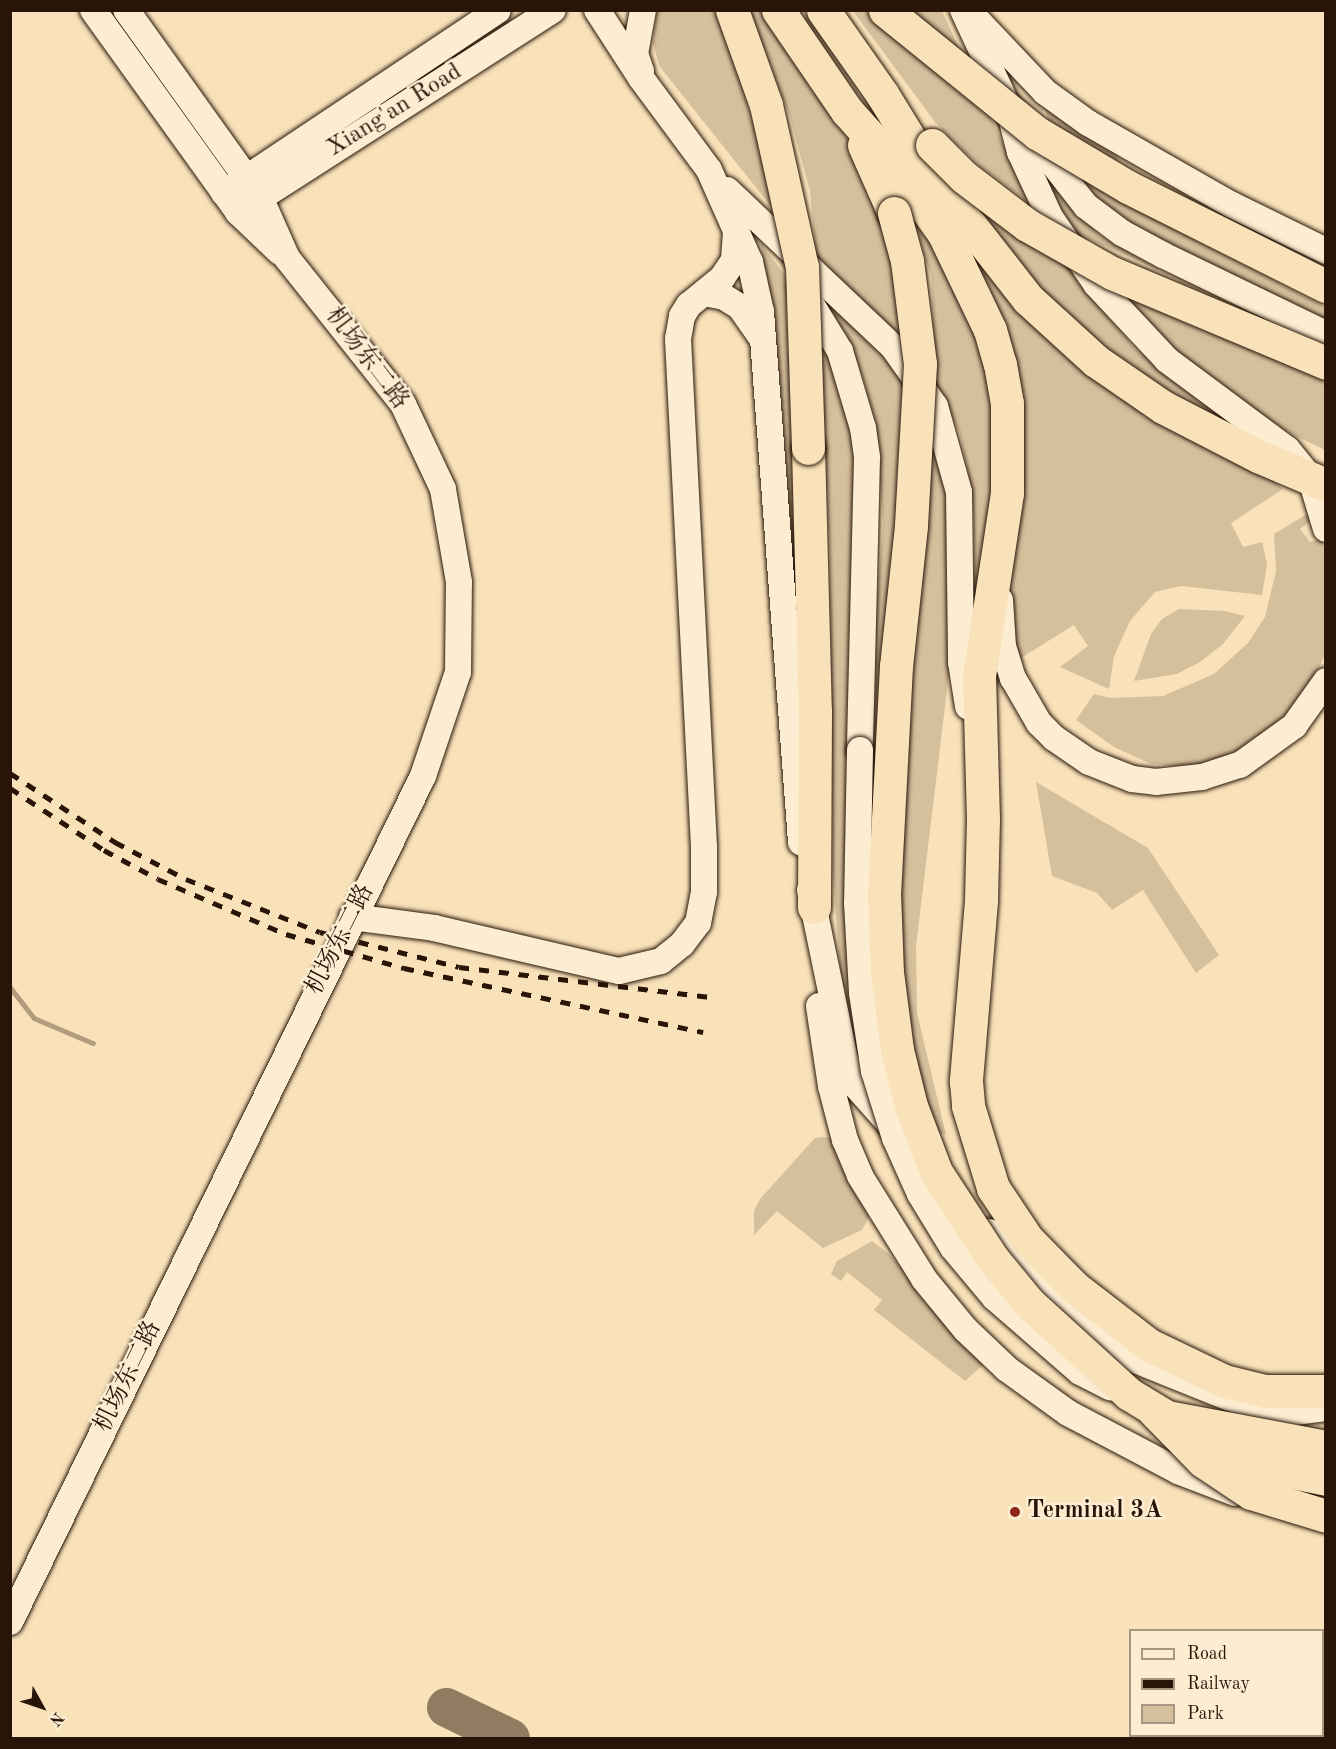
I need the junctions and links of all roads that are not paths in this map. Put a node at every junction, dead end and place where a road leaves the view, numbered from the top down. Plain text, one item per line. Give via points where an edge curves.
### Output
1 (93, 10) edge
2 (126, 10) edge
3 (498, 10) edge
4 (553, 10) edge
5 (597, 10) edge
6 (643, 10) edge
7 (732, 10) edge
8 (778, 10) edge
9 (823, 10) edge
10 (885, 10) edge
11 (963, 10) edge
12 (969, 10) edge
13 (644, 83) junction
14 (882, 94) junction
15 (1008, 105) junction
16 (847, 111) junction
17 (254, 188) junction
18 (231, 203) junction
19 (745, 221) junction
20 (1326, 251) edge
21 (287, 258) junction
22 (1326, 286) edge
23 (704, 293) junction
24 (1326, 334) edge
25 (762, 338) junction
26 (1326, 363) edge
27 (1318, 482) edge
28 (1326, 529) edge
29 (998, 564) junction
30 (970, 669) junction
31 (1326, 681) edge
32 (1028, 707) junction
33 (814, 907) junction
34 (352, 917) junction
35 (968, 1106) junction
36 (1076, 1318) junction
37 (1326, 1391) edge
38 (1150, 1407) junction
39 (1326, 1408) edge
40 (1326, 1437) edge
41 (1326, 1447) edge
42 (1137, 1449) junction
43 (1326, 1479) edge
44 (1326, 1517) edge
45 (10, 1622) edge

1 - 18 main road
2 - 17 main road
3 - 17 main road, Xiang'an Road
4 - 17 main road, Xiang'an Road
5 - 13 main road
6 - 13 main road via 635,54
7 - 33 highway, bridge via 766,105 802,267 815,711
8 - 16 highway
9 - 14 highway
10 - 22 highway, bridge via 1037,133 1128,187
11 - 15 main road
12 - 20 main road via 1045,92 1088,123 1233,205
13 - 19 main road
14 - 26 highway, bridge via 964,177 1019,219 1112,273
14 - 27 highway via 935,180 984,246 1028,299 1096,361 1162,407
15 - 24 main road via 1086,206 1122,233
15 - 27 main road via 1020,152 1050,217 1095,284 1167,360 1277,439
16 - 29 highway via 891,160 944,234 990,330 1005,393 1008,428 1007,493
16 - 38 highway, bridge via 894,213 909,269 920,364 911,526 896,666 884,892 887,972 897,1050 911,1106 936,1172 962,1215 1029,1303
17 - 18 main road, Xiang'an Road
17 - 21 main road
18 - 21 main road
19 - 23 main road via 734,260
19 - 25 main road
19 - 30 main road via 893,347 935,406 959,492
19 - 38 main road, bridge via 840,351 863,428 868,506 857,903 862,993 874,1071 895,1138 920,1194 953,1248 995,1298 1080,1372
21 - 34 main road, 机场东二路 via 403,404 443,489 459,582 458,672 423,776
23 - 25 main road via 724,297 740,307
23 - 34 main road via 682,316 678,364 704,847 699,923 661,961 619,971 434,928
25 - 33 main road via 794,764 801,840
27 - 28 main road
29 - 30 highway
29 - 32 main road via 1003,646
30 - 32 main road
30 - 35 highway via 983,818 979,949 966,1081
31 - 32 main road via 1294,726 1239,765 1202,777 1156,782 1132,779 1089,762 1054,738
33 - 36 main road via 845,1059 856,1086 1027,1273
33 - 42 main road via 818,994 831,1086 845,1140 877,1208 924,1279 965,1329 1007,1369 1068,1413
34 - 45 main road, 机场东二路
35 - 36 main road via 969,1166 982,1193 1000,1224
35 - 37 highway via 993,1188 1009,1214 1027,1239 1098,1307 1149,1345 1224,1380 1265,1391
36 - 39 main road via 1135,1360 1272,1415
38 - 41 highway, bridge
38 - 43 highway, bridge via 1264,1464
38 - 44 highway, bridge via 1203,1461 1251,1492
40 - 42 main road via 1281,1445
42 - 44 main road via 1223,1489 1303,1517

